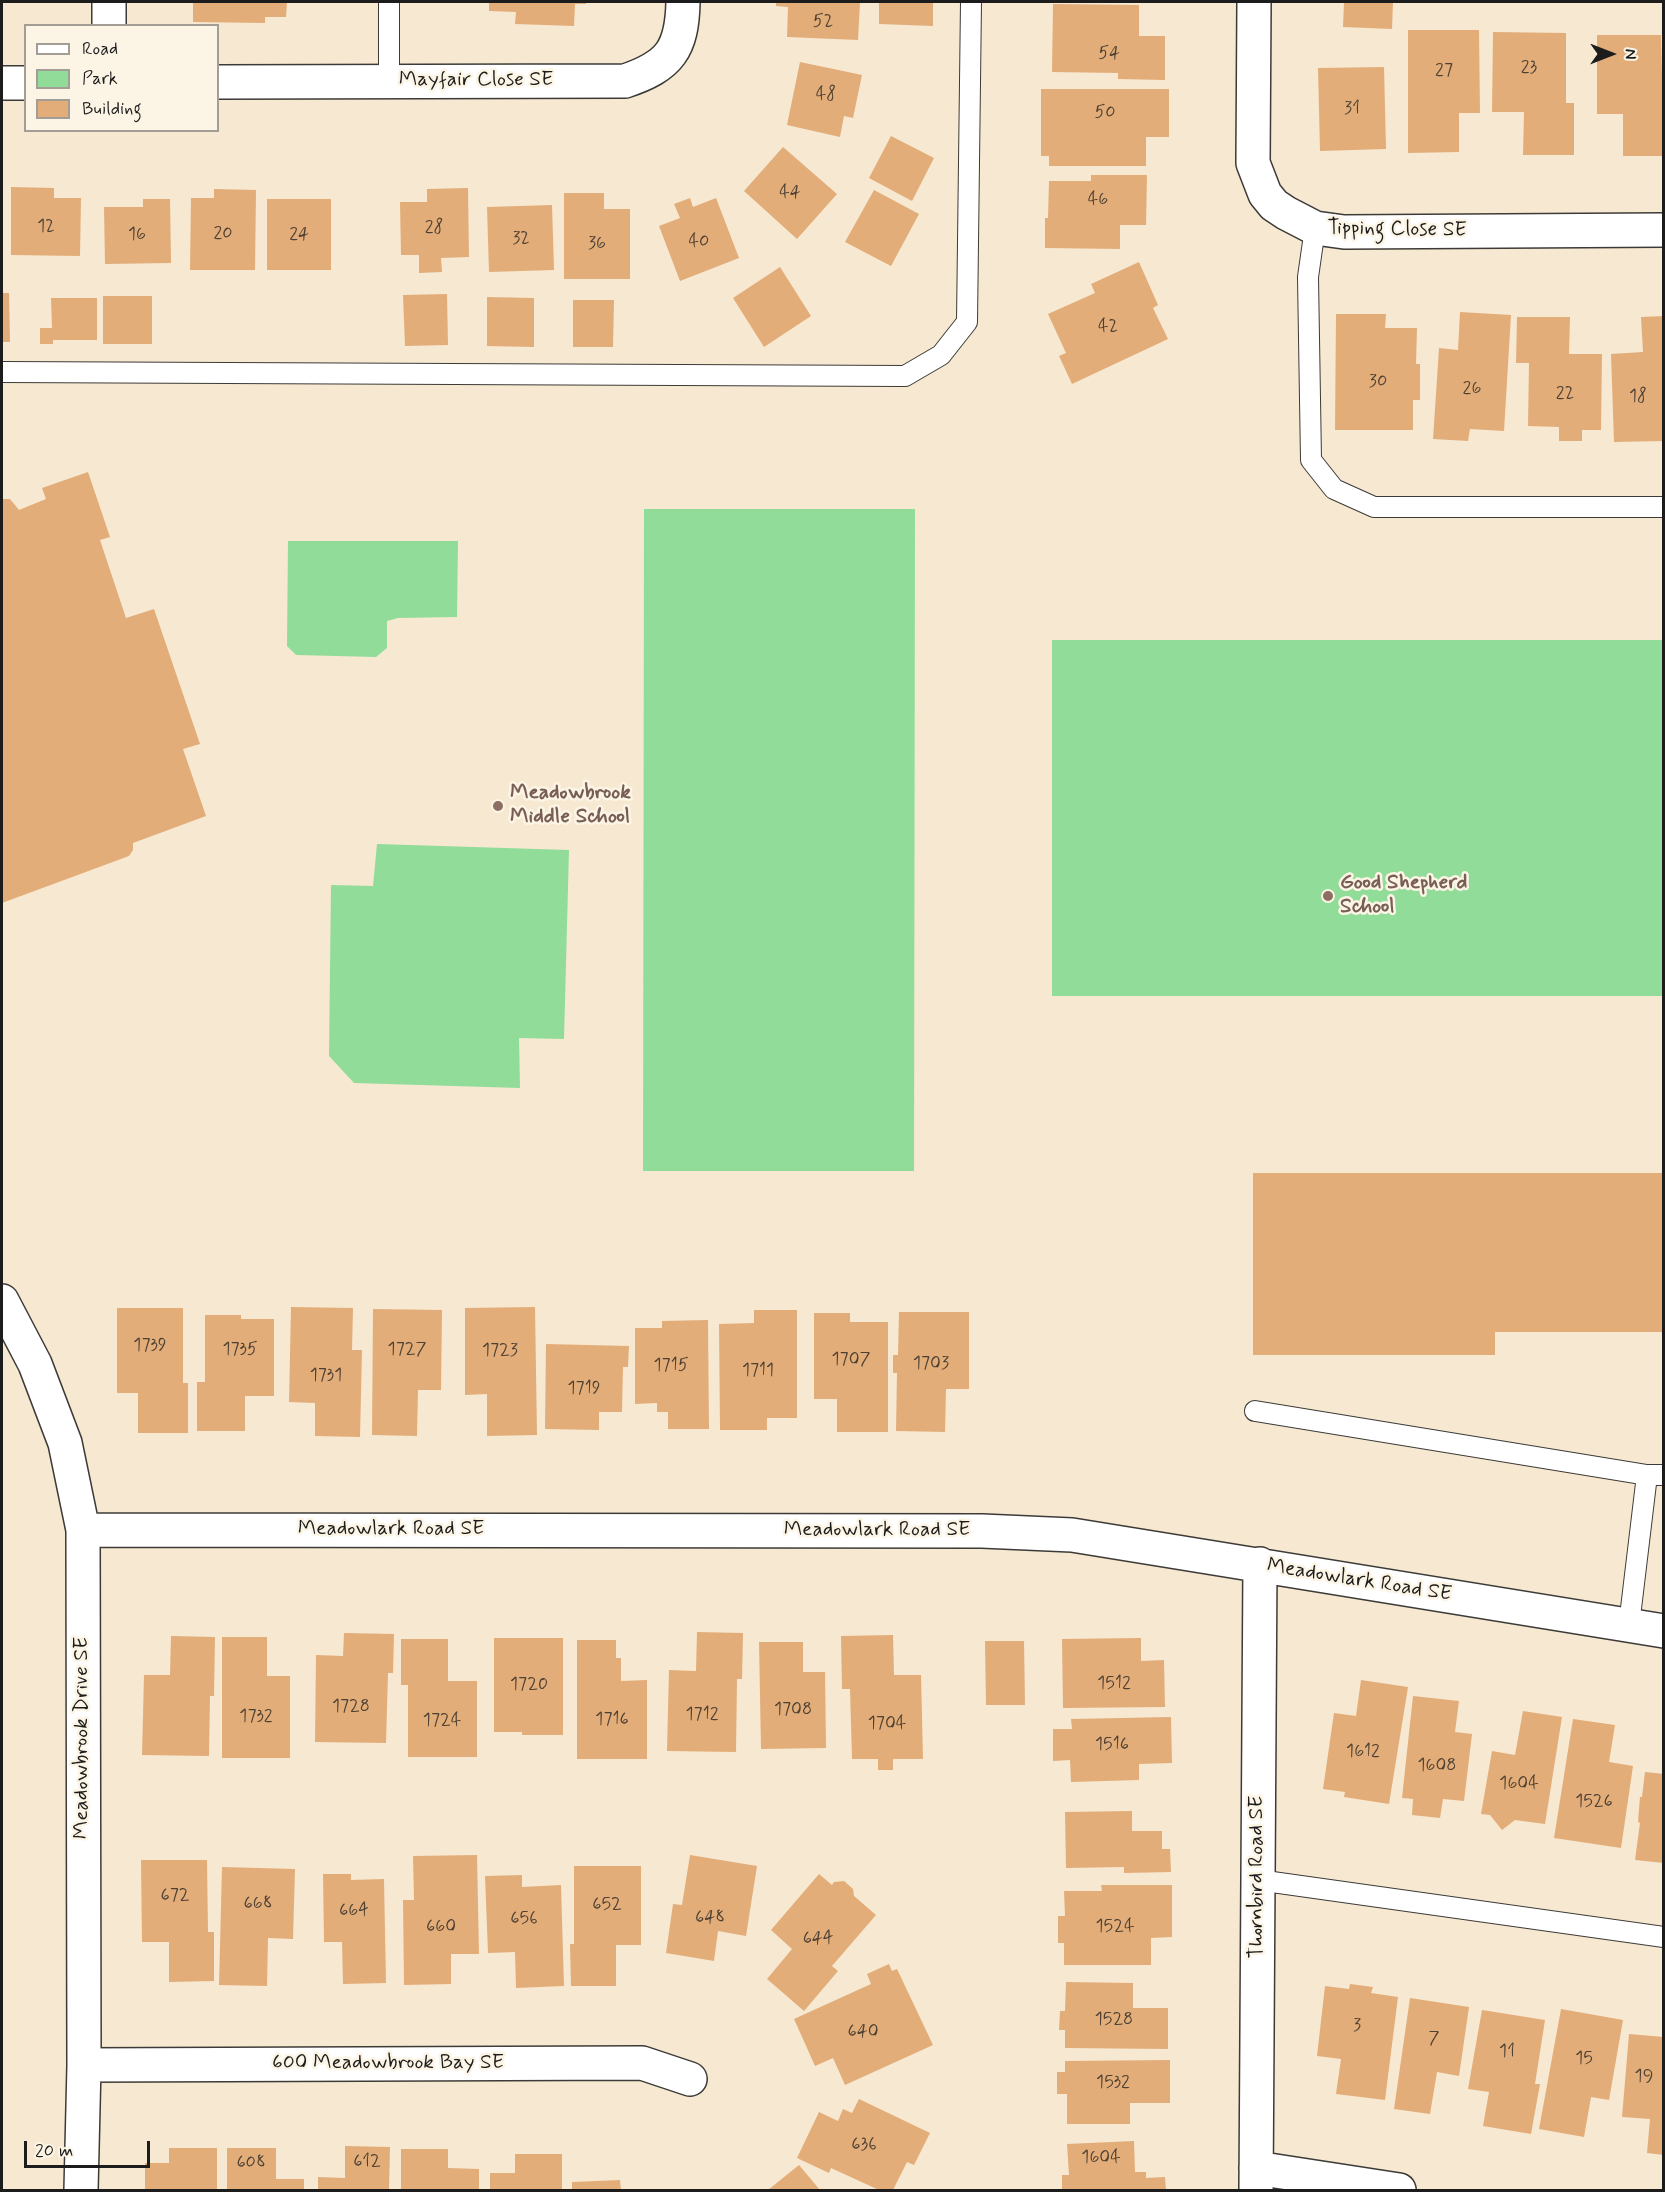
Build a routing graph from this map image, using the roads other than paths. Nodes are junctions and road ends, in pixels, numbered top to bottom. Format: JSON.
{"nodes":[{"id":1,"x":109,"y":2,"type":"edge"},
{"id":2,"x":389,"y":2,"type":"edge"},
{"id":3,"x":682,"y":2,"type":"edge"},
{"id":4,"x":971,"y":2,"type":"edge"},
{"id":5,"x":1254,"y":2,"type":"edge"},
{"id":6,"x":109,"y":24,"type":"edge"},
{"id":7,"x":219,"y":82,"type":"edge"},
{"id":8,"x":389,"y":82,"type":"junction"},
{"id":9,"x":2,"y":83,"type":"edge"},
{"id":10,"x":24,"y":83,"type":"edge"},
{"id":11,"x":1315,"y":228,"type":"junction"},
{"id":12,"x":1664,"y":230,"type":"edge"},
{"id":13,"x":2,"y":372,"type":"edge"},
{"id":14,"x":1664,"y":507,"type":"edge"},
{"id":15,"x":2,"y":1301,"type":"edge"},
{"id":16,"x":1255,"y":1411,"type":"dead end"},
{"id":17,"x":1655,"y":1475,"type":"edge"},
{"id":18,"x":83,"y":1530,"type":"junction"},
{"id":19,"x":1260,"y":1564,"type":"junction"},
{"id":20,"x":1629,"y":1625,"type":"junction"},
{"id":21,"x":1664,"y":1631,"type":"edge"},
{"id":22,"x":1258,"y":1880,"type":"junction"},
{"id":23,"x":1664,"y":1938,"type":"edge"},
{"id":24,"x":84,"y":2065,"type":"junction"},
{"id":25,"x":690,"y":2079,"type":"dead end"},
{"id":26,"x":1256,"y":2179,"type":"edge"},
{"id":27,"x":81,"y":2190,"type":"edge"},
{"id":28,"x":1399,"y":2190,"type":"edge"}],
"edges":[{"from":1,"to":6,"type":"street"},
{"from":2,"to":8,"type":"lane"},
{"from":3,"to":8,"type":"street","name":"Mayfair Close SE"},
{"from":4,"to":13,"type":"lane"},
{"from":5,"to":11,"type":"street","name":"Tipping Close SE"},
{"from":7,"to":8,"type":"street","name":"Mayfair Close SE"},
{"from":9,"to":10,"type":"street"},
{"from":11,"to":12,"type":"street","name":"Tipping Close SE"},
{"from":11,"to":14,"type":"lane"},
{"from":15,"to":18,"type":"street","name":"Meadowbrook Drive SE"},
{"from":16,"to":17,"type":"lane"},
{"from":17,"to":20,"type":"lane"},
{"from":18,"to":19,"type":"street","name":"Meadowlark Road SE"},
{"from":18,"to":24,"type":"street","name":"Meadowbrook Drive SE"},
{"from":19,"to":20,"type":"street","name":"Meadowlark Road SE"},
{"from":19,"to":22,"type":"street","name":"Thornbird Road SE"},
{"from":20,"to":21,"type":"street","name":"Meadowlark Road SE"},
{"from":22,"to":23,"type":"lane"},
{"from":22,"to":26,"type":"street","name":"Thornbird Road SE"},
{"from":24,"to":25,"type":"street","name":"600 Meadowbrook Bay SE"},
{"from":24,"to":27,"type":"street","name":"Meadowbrook Drive SE"},
{"from":26,"to":28,"type":"street"}]}
